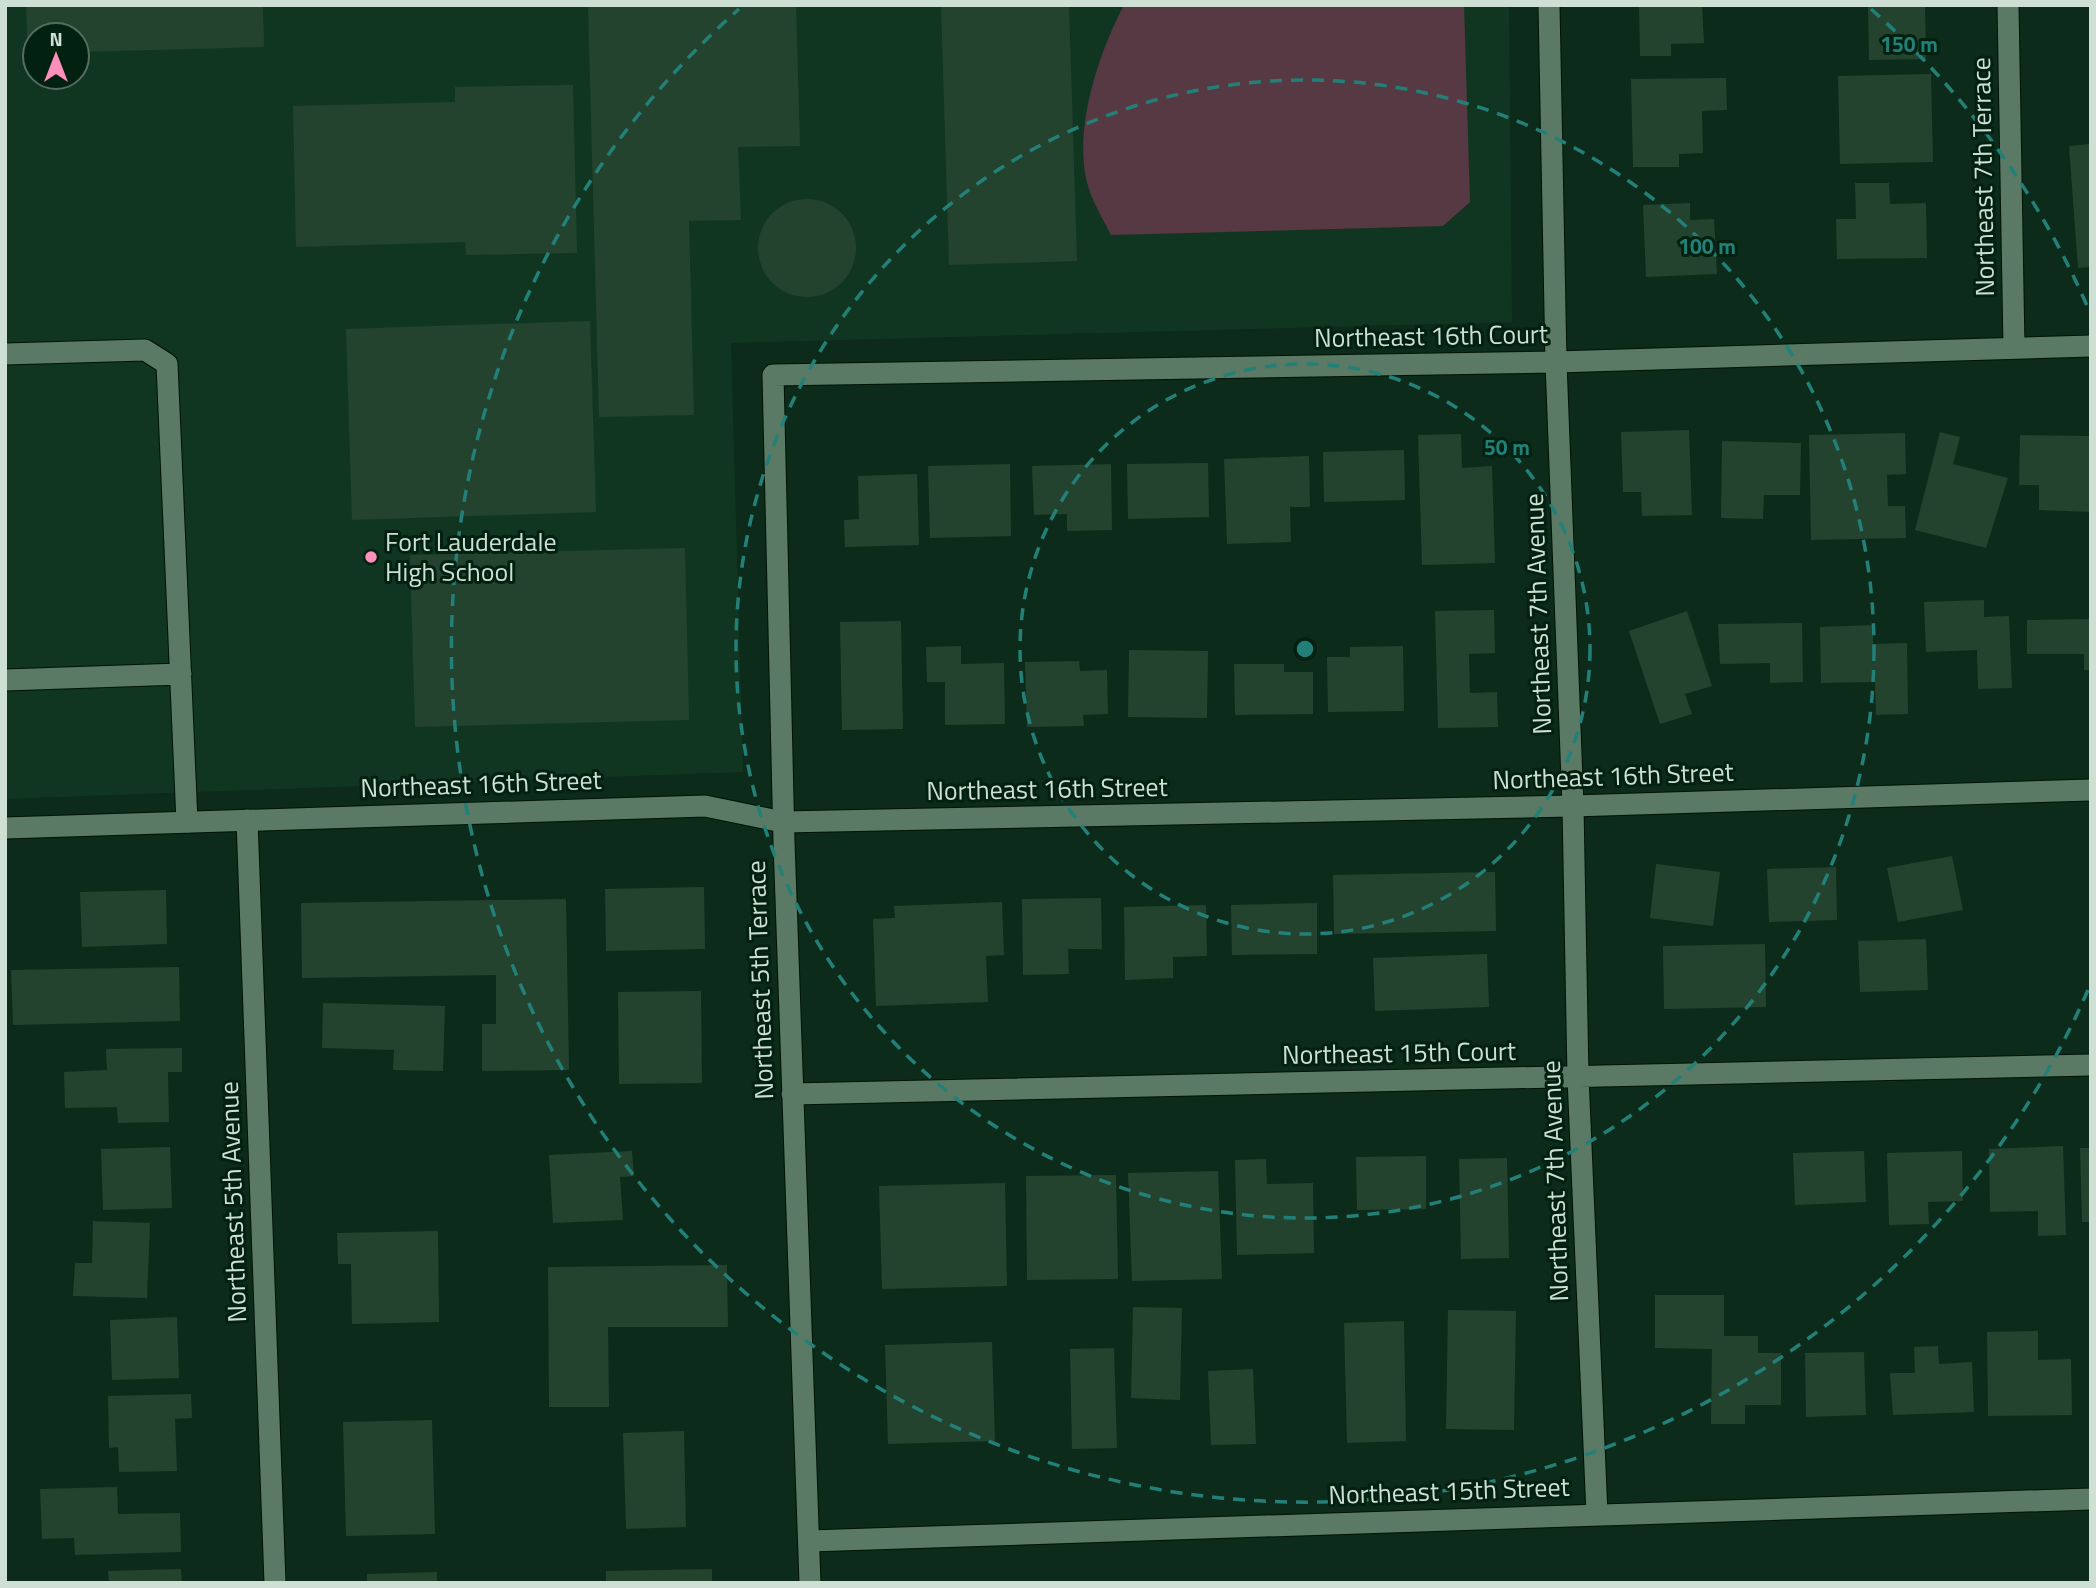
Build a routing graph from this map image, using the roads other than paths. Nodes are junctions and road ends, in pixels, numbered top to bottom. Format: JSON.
{"nodes":[{"id":1,"x":1549,"y":5,"type":"edge"},
{"id":2,"x":2008,"y":5,"type":"edge"},
{"id":3,"x":2091,"y":346,"type":"edge"},
{"id":4,"x":2014,"y":348,"type":"junction"},
{"id":5,"x":5,"y":354,"type":"edge"},
{"id":6,"x":1556,"y":362,"type":"junction"},
{"id":7,"x":773,"y":375,"type":"joint"},
{"id":8,"x":181,"y":674,"type":"junction"},
{"id":9,"x":5,"y":680,"type":"edge"},
{"id":10,"x":2091,"y":790,"type":"edge"},
{"id":11,"x":1573,"y":806,"type":"junction"},
{"id":12,"x":247,"y":820,"type":"junction"},
{"id":13,"x":187,"y":822,"type":"junction"},
{"id":14,"x":783,"y":822,"type":"junction"},
{"id":15,"x":5,"y":828,"type":"edge"},
{"id":16,"x":2091,"y":1065,"type":"edge"},
{"id":17,"x":1578,"y":1077,"type":"junction"},
{"id":18,"x":792,"y":1094,"type":"junction"},
{"id":19,"x":2091,"y":1499,"type":"edge"},
{"id":20,"x":1597,"y":1514,"type":"junction"},
{"id":21,"x":809,"y":1541,"type":"junction"},
{"id":22,"x":275,"y":1583,"type":"edge"},
{"id":23,"x":810,"y":1583,"type":"edge"}],
"edges":[{"from":1,"to":6,"type":"street","name":"Northeast 7th Avenue"},
{"from":2,"to":4,"type":"street","name":"Northeast 7th Terrace"},
{"from":3,"to":4,"type":"street","name":"Northeast 16th Court"},
{"from":4,"to":6,"type":"street","name":"Northeast 16th Court"},
{"from":5,"to":8,"type":"street"},
{"from":6,"to":7,"type":"street","name":"Northeast 16th Court"},
{"from":6,"to":11,"type":"street","name":"Northeast 7th Avenue"},
{"from":7,"to":14,"type":"street","name":"Northeast 5th Terrace"},
{"from":8,"to":9,"type":"street"},
{"from":8,"to":13,"type":"street"},
{"from":10,"to":11,"type":"street","name":"Northeast 16th Street"},
{"from":11,"to":14,"type":"street","name":"Northeast 16th Street"},
{"from":11,"to":17,"type":"street","name":"Northeast 7th Avenue"},
{"from":12,"to":13,"type":"street","name":"Northeast 16th Street"},
{"from":12,"to":14,"type":"street","name":"Northeast 16th Street"},
{"from":12,"to":22,"type":"street","name":"Northeast 5th Avenue"},
{"from":13,"to":15,"type":"street","name":"Northeast 16th Street"},
{"from":14,"to":18,"type":"street","name":"Northeast 5th Terrace"},
{"from":16,"to":17,"type":"street","name":"Northeast 15th Court"},
{"from":17,"to":18,"type":"street","name":"Northeast 15th Court"},
{"from":17,"to":20,"type":"street","name":"Northeast 7th Avenue"},
{"from":18,"to":21,"type":"street","name":"Northeast 5th Terrace"},
{"from":19,"to":20,"type":"street","name":"Northeast 15th Street"},
{"from":20,"to":21,"type":"street","name":"Northeast 15th Street"},
{"from":21,"to":23,"type":"street","name":"Northeast 5th Terrace"}]}
